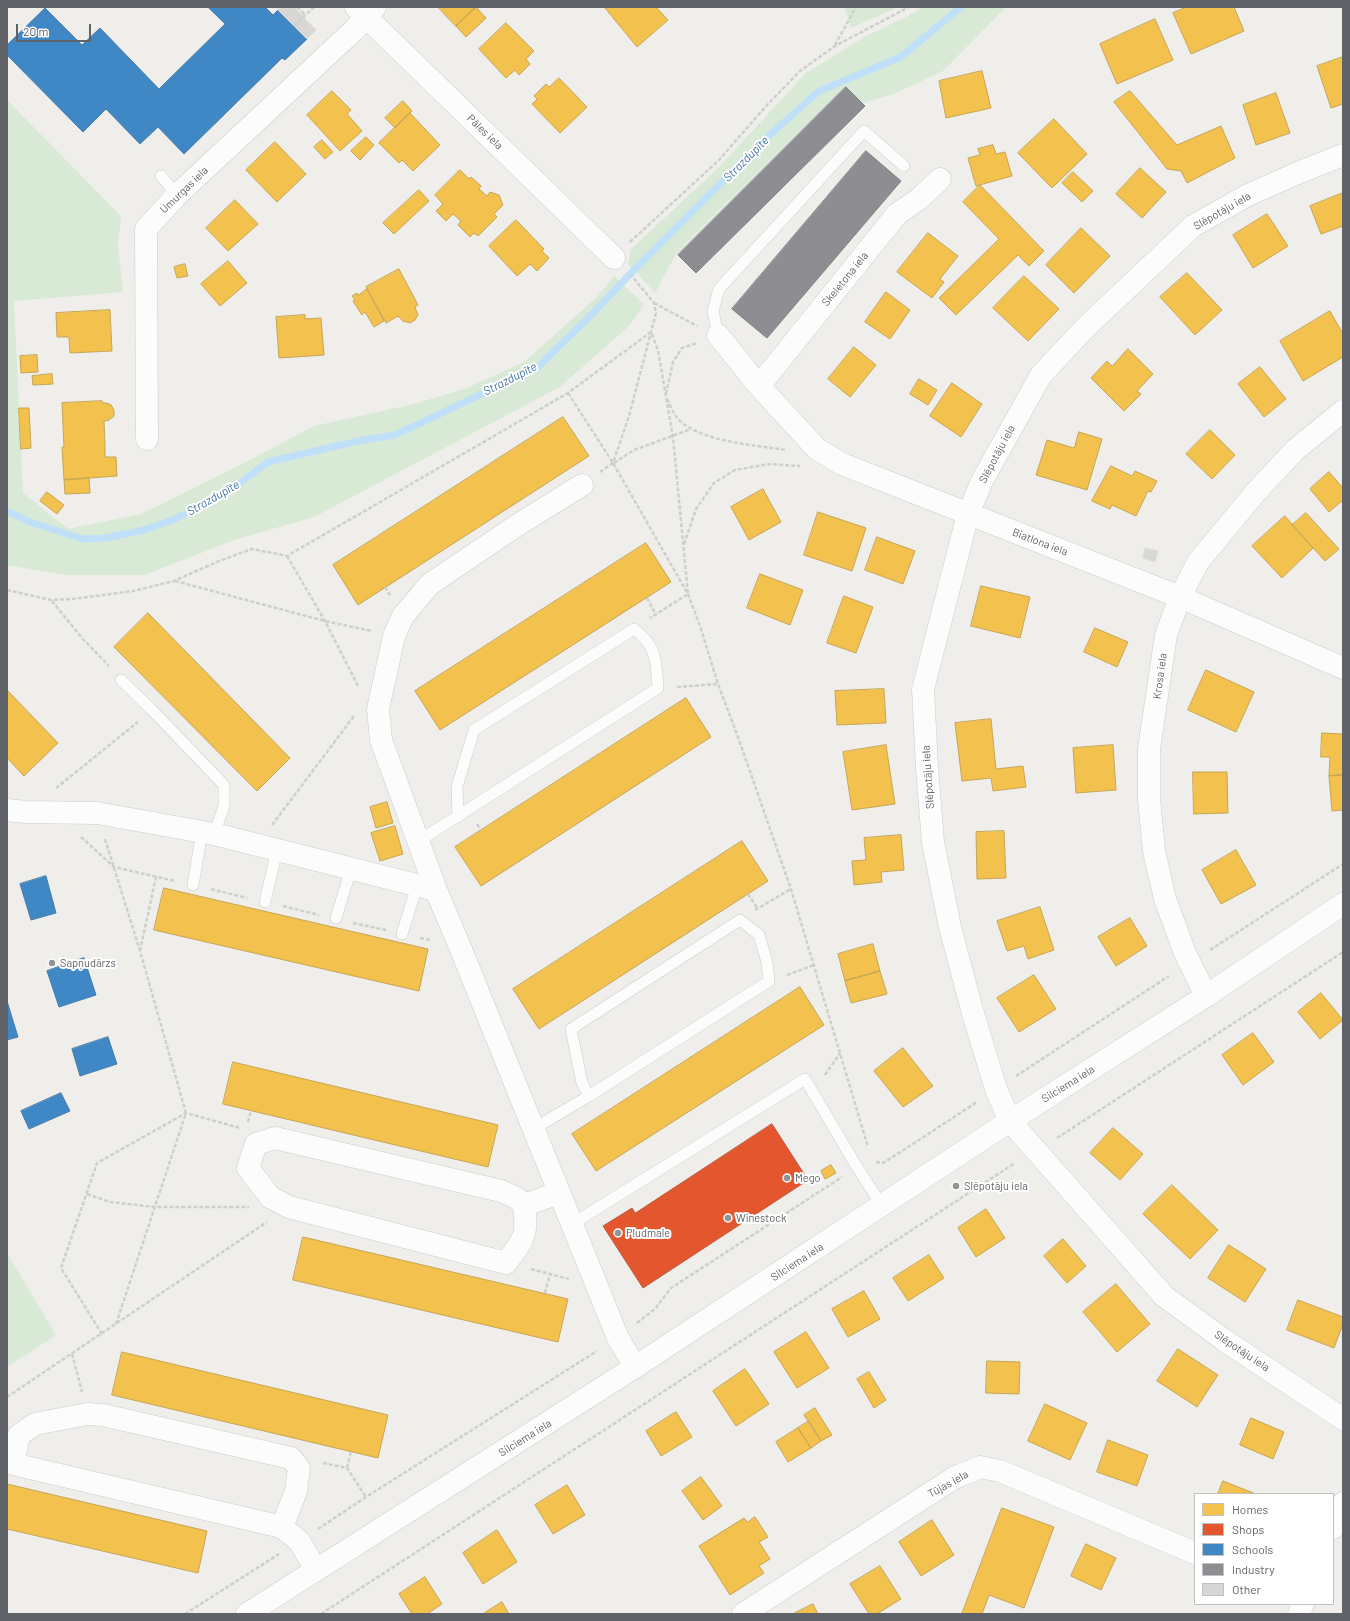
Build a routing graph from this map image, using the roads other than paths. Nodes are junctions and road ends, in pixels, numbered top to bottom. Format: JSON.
{"nodes":[{"id":1,"x":366,"y":10,"type":"edge"},
{"id":2,"x":1343,"y":155,"type":"edge"},
{"id":3,"x":904,"y":166,"type":"dead end"},
{"id":4,"x":161,"y":176,"type":"dead end"},
{"id":5,"x":940,"y":179,"type":"dead end"},
{"id":6,"x":177,"y":195,"type":"junction"},
{"id":7,"x":614,"y":258,"type":"road end"},
{"id":8,"x":718,"y":335,"type":"joint"},
{"id":9,"x":759,"y":386,"type":"junction"},
{"id":10,"x":1343,"y":411,"type":"edge"},
{"id":11,"x":147,"y":439,"type":"dead end"},
{"id":12,"x":582,"y":485,"type":"road end"},
{"id":13,"x":968,"y":514,"type":"junction"},
{"id":14,"x":1180,"y":597,"type":"junction"},
{"id":15,"x":1343,"y":668,"type":"edge"},
{"id":16,"x":121,"y":680,"type":"dead end"},
{"id":17,"x":17,"y":811,"type":"edge"},
{"id":18,"x":458,"y":816,"type":"junction"},
{"id":19,"x":208,"y":833,"type":"junction"},
{"id":20,"x":417,"y":842,"type":"junction"},
{"id":21,"x":267,"y":847,"type":"junction"},
{"id":22,"x":351,"y":869,"type":"junction"},
{"id":23,"x":193,"y":885,"type":"road end"},
{"id":24,"x":426,"y":888,"type":"junction"},
{"id":25,"x":265,"y":902,"type":"road end"},
{"id":26,"x":1343,"y":904,"type":"edge"},
{"id":27,"x":336,"y":918,"type":"road end"},
{"id":28,"x":402,"y":934,"type":"road end"},
{"id":29,"x":1206,"y":996,"type":"junction"},
{"id":30,"x":589,"y":1096,"type":"junction"},
{"id":31,"x":1010,"y":1121,"type":"junction"},
{"id":32,"x":533,"y":1129,"type":"junction"},
{"id":33,"x":560,"y":1193,"type":"junction"},
{"id":34,"x":524,"y":1205,"type":"junction"},
{"id":35,"x":882,"y":1206,"type":"junction"},
{"id":36,"x":572,"y":1224,"type":"junction"},
{"id":37,"x":635,"y":1367,"type":"junction"},
{"id":38,"x":1343,"y":1419,"type":"edge"},
{"id":39,"x":1343,"y":1503,"type":"edge"},
{"id":40,"x":282,"y":1526,"type":"junction"},
{"id":41,"x":1334,"y":1526,"type":"edge"},
{"id":42,"x":1194,"y":1553,"type":"edge"},
{"id":43,"x":316,"y":1570,"type":"junction"},
{"id":44,"x":248,"y":1614,"type":"edge"},
{"id":45,"x":743,"y":1614,"type":"edge"}],
"edges":[{"from":1,"to":6,"type":"street","name":"Umurgas iela"},
{"from":1,"to":7,"type":"street","name":"Pāles iela"},
{"from":2,"to":13,"type":"street","name":"Slēpotāju iela"},
{"from":3,"to":8,"type":"lane"},
{"from":4,"to":6,"type":"lane"},
{"from":5,"to":9,"type":"street","name":"Skeletona iela"},
{"from":6,"to":11,"type":"street","name":"Umurgas iela"},
{"from":8,"to":9,"type":"street","name":"Biatlona iela"},
{"from":9,"to":13,"type":"street","name":"Biatlona iela"},
{"from":10,"to":14,"type":"street","name":"Krosa iela"},
{"from":12,"to":20,"type":"street"},
{"from":13,"to":14,"type":"street","name":"Biatlona iela"},
{"from":13,"to":31,"type":"street","name":"Slēpotāju iela"},
{"from":14,"to":15,"type":"street","name":"Biatlona iela"},
{"from":14,"to":29,"type":"street","name":"Krosa iela"},
{"from":16,"to":19,"type":"lane"},
{"from":17,"to":19,"type":"street"},
{"from":18,"to":18,"type":"lane"},
{"from":18,"to":20,"type":"lane"},
{"from":19,"to":21,"type":"street"},
{"from":19,"to":23,"type":"lane"},
{"from":20,"to":24,"type":"street"},
{"from":21,"to":22,"type":"street"},
{"from":21,"to":25,"type":"lane"},
{"from":22,"to":24,"type":"street"},
{"from":22,"to":27,"type":"lane"},
{"from":24,"to":28,"type":"lane"},
{"from":24,"to":32,"type":"street"},
{"from":26,"to":29,"type":"street","name":"Silciema iela"},
{"from":29,"to":31,"type":"street","name":"Silciema iela"},
{"from":30,"to":30,"type":"lane"},
{"from":30,"to":32,"type":"lane"},
{"from":31,"to":35,"type":"street","name":"Silciema iela"},
{"from":31,"to":38,"type":"street","name":"Slēpotāju iela"},
{"from":32,"to":33,"type":"street"},
{"from":33,"to":34,"type":"street"},
{"from":33,"to":36,"type":"street"},
{"from":34,"to":34,"type":"street"},
{"from":35,"to":36,"type":"lane"},
{"from":35,"to":37,"type":"street","name":"Silciema iela"},
{"from":36,"to":37,"type":"street"},
{"from":37,"to":43,"type":"street","name":"Silciema iela"},
{"from":39,"to":41,"type":"street"},
{"from":40,"to":40,"type":"street"},
{"from":40,"to":43,"type":"street"},
{"from":42,"to":45,"type":"street","name":"Tūjas iela"},
{"from":43,"to":44,"type":"street","name":"Silciema iela"}]}
